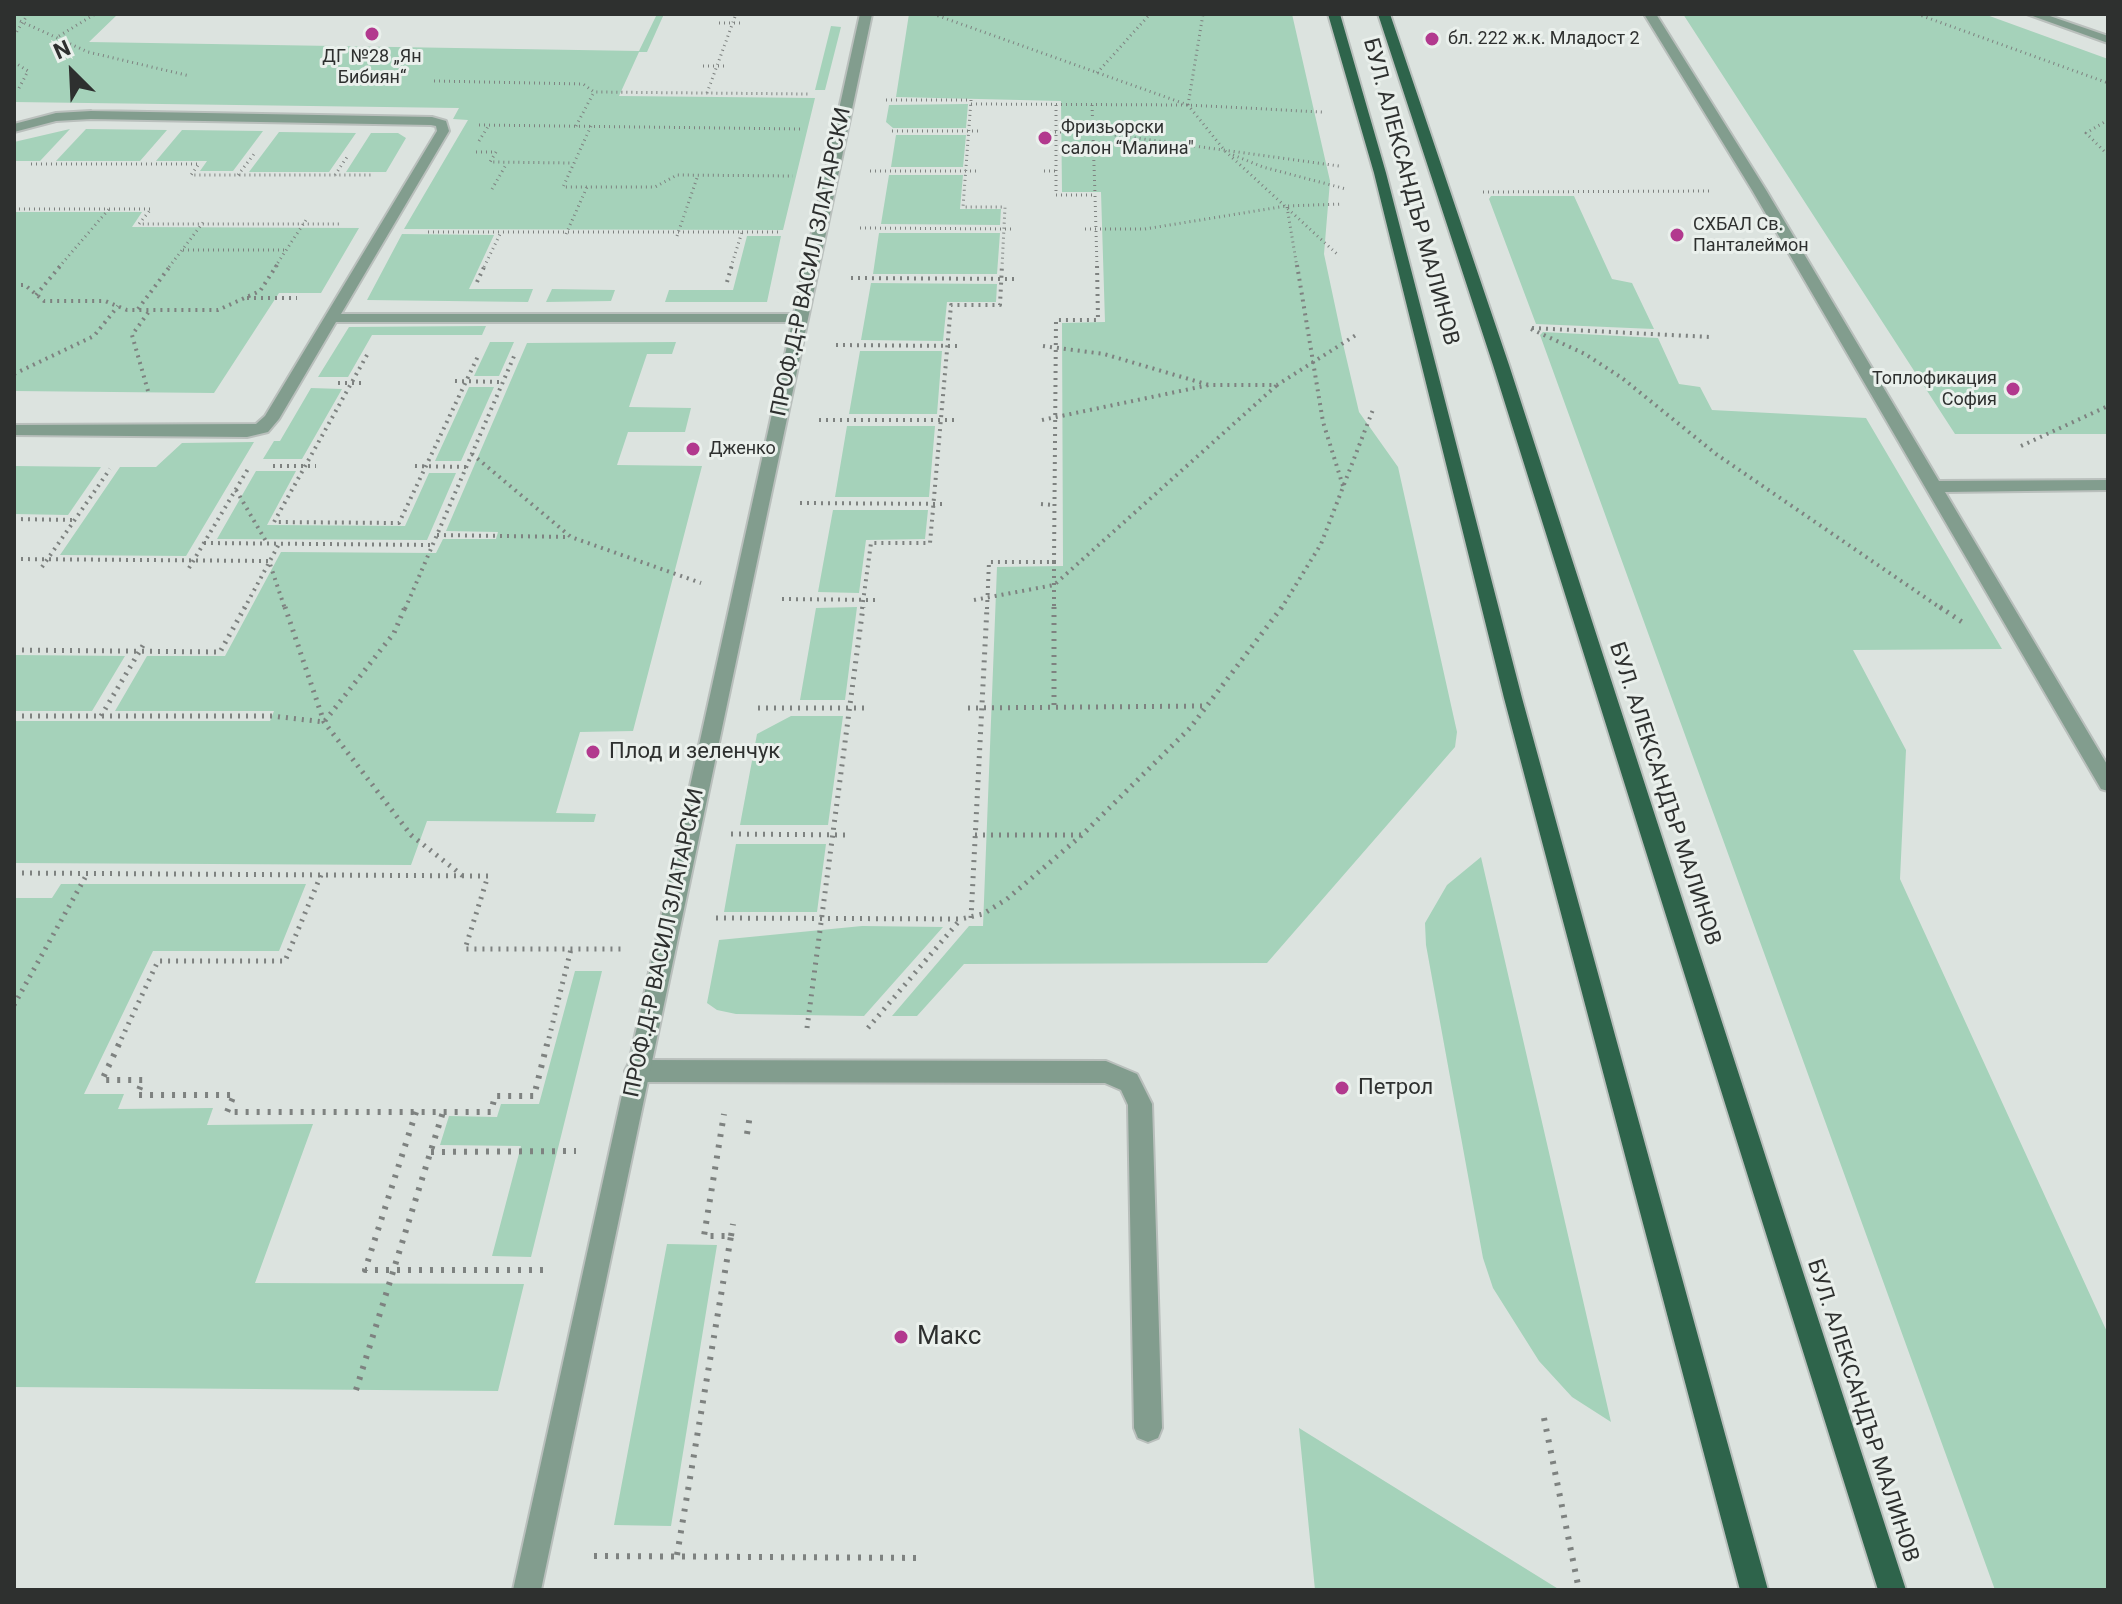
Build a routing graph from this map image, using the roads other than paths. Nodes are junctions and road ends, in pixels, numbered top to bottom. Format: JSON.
{"nodes":[{"id":1,"x":866,"y":14,"type":"edge"},
{"id":2,"x":1334,"y":14,"type":"edge"},
{"id":3,"x":1384,"y":14,"type":"edge"},
{"id":4,"x":1650,"y":14,"type":"edge"},
{"id":5,"x":2033,"y":14,"type":"edge"},
{"id":6,"x":2108,"y":40,"type":"edge"},
{"id":7,"x":14,"y":128,"type":"edge"},
{"id":8,"x":332,"y":318,"type":"junction"},
{"id":9,"x":800,"y":318,"type":"junction"},
{"id":10,"x":14,"y":430,"type":"edge"},
{"id":11,"x":2108,"y":485,"type":"edge"},
{"id":12,"x":1933,"y":487,"type":"junction"},
{"id":13,"x":2108,"y":783,"type":"edge"},
{"id":14,"x":637,"y":1071,"type":"junction"},
{"id":15,"x":1148,"y":1428,"type":"dead end"},
{"id":16,"x":527,"y":1590,"type":"edge"},
{"id":17,"x":1754,"y":1590,"type":"edge"},
{"id":18,"x":1892,"y":1590,"type":"edge"}],
"edges":[{"from":1,"to":9,"type":"street","name":"ПРОФ.Д-Р ВАСИЛ ЗЛАТАРСКИ"},
{"from":2,"to":17,"type":"main road","name":"БУЛ. АЛЕКСАНДЪР МАЛИНОВ"},
{"from":3,"to":18,"type":"main road","name":"БУЛ. АЛЕКСАНДЪР МАЛИНОВ"},
{"from":4,"to":12,"type":"street"},
{"from":5,"to":6,"type":"street"},
{"from":7,"to":8,"type":"street"},
{"from":8,"to":9,"type":"street"},
{"from":8,"to":10,"type":"street"},
{"from":9,"to":14,"type":"street","name":"ПРОФ.Д-Р ВАСИЛ ЗЛАТАРСКИ"},
{"from":11,"to":12,"type":"street"},
{"from":12,"to":13,"type":"street"},
{"from":14,"to":15,"type":"street"},
{"from":14,"to":16,"type":"street","name":"ПРОФ.Д-Р ВАСИЛ ЗЛАТАРСКИ"}]}
